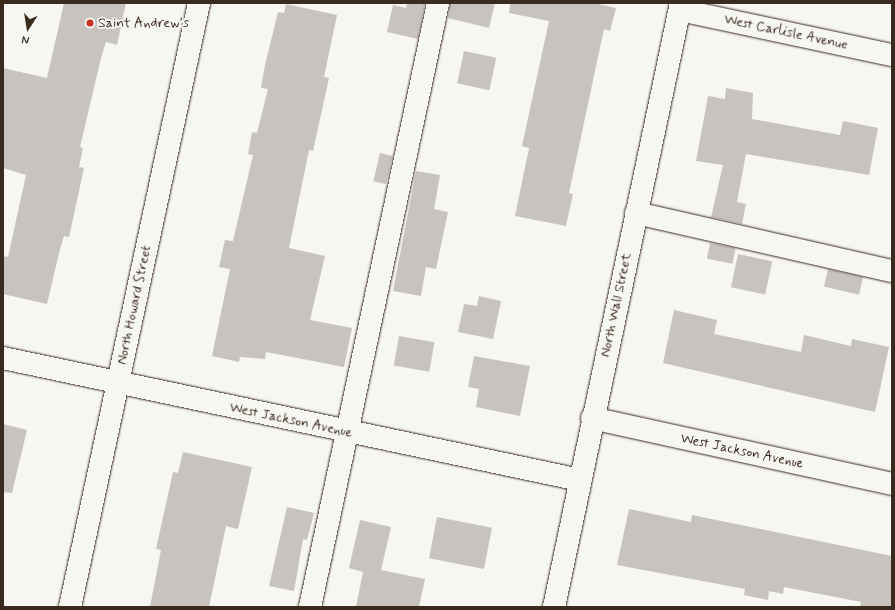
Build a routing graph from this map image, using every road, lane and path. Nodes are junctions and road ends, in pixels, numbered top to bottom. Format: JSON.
{"nodes":[{"id":1,"x":199,"y":3,"type":"edge"},
{"id":2,"x":438,"y":3,"type":"edge"},
{"id":3,"x":680,"y":6,"type":"edge"},
{"id":4,"x":892,"y":55,"type":"edge"},
{"id":5,"x":636,"y":213,"type":"junction"},
{"id":6,"x":892,"y":271,"type":"edge"},
{"id":7,"x":3,"y":358,"type":"edge"},
{"id":8,"x":118,"y":383,"type":"junction"},
{"id":9,"x":592,"y":418,"type":"junction"},
{"id":10,"x":348,"y":432,"type":"junction"},
{"id":11,"x":580,"y":480,"type":"junction"},
{"id":12,"x":892,"y":484,"type":"edge"},
{"id":13,"x":70,"y":607,"type":"edge"},
{"id":14,"x":310,"y":607,"type":"edge"},
{"id":15,"x":554,"y":607,"type":"edge"}],
"edges":[{"from":1,"to":8,"type":"street","name":"North Howard Street"},
{"from":2,"to":10,"type":"street"},
{"from":3,"to":4,"type":"street","name":"West Carlisle Avenue"},
{"from":3,"to":5,"type":"street","name":"North Wall Street"},
{"from":5,"to":6,"type":"street"},
{"from":5,"to":9,"type":"street","name":"North Wall Street"},
{"from":7,"to":8,"type":"street","name":"West Jackson Avenue"},
{"from":8,"to":10,"type":"street","name":"West Jackson Avenue"},
{"from":8,"to":13,"type":"street","name":"North Howard Street"},
{"from":9,"to":11,"type":"street","name":"North Wall Street"},
{"from":9,"to":12,"type":"street","name":"West Jackson Avenue"},
{"from":10,"to":11,"type":"street","name":"West Jackson Avenue"},
{"from":10,"to":14,"type":"street"},
{"from":11,"to":15,"type":"street","name":"North Wall Street"}]}
